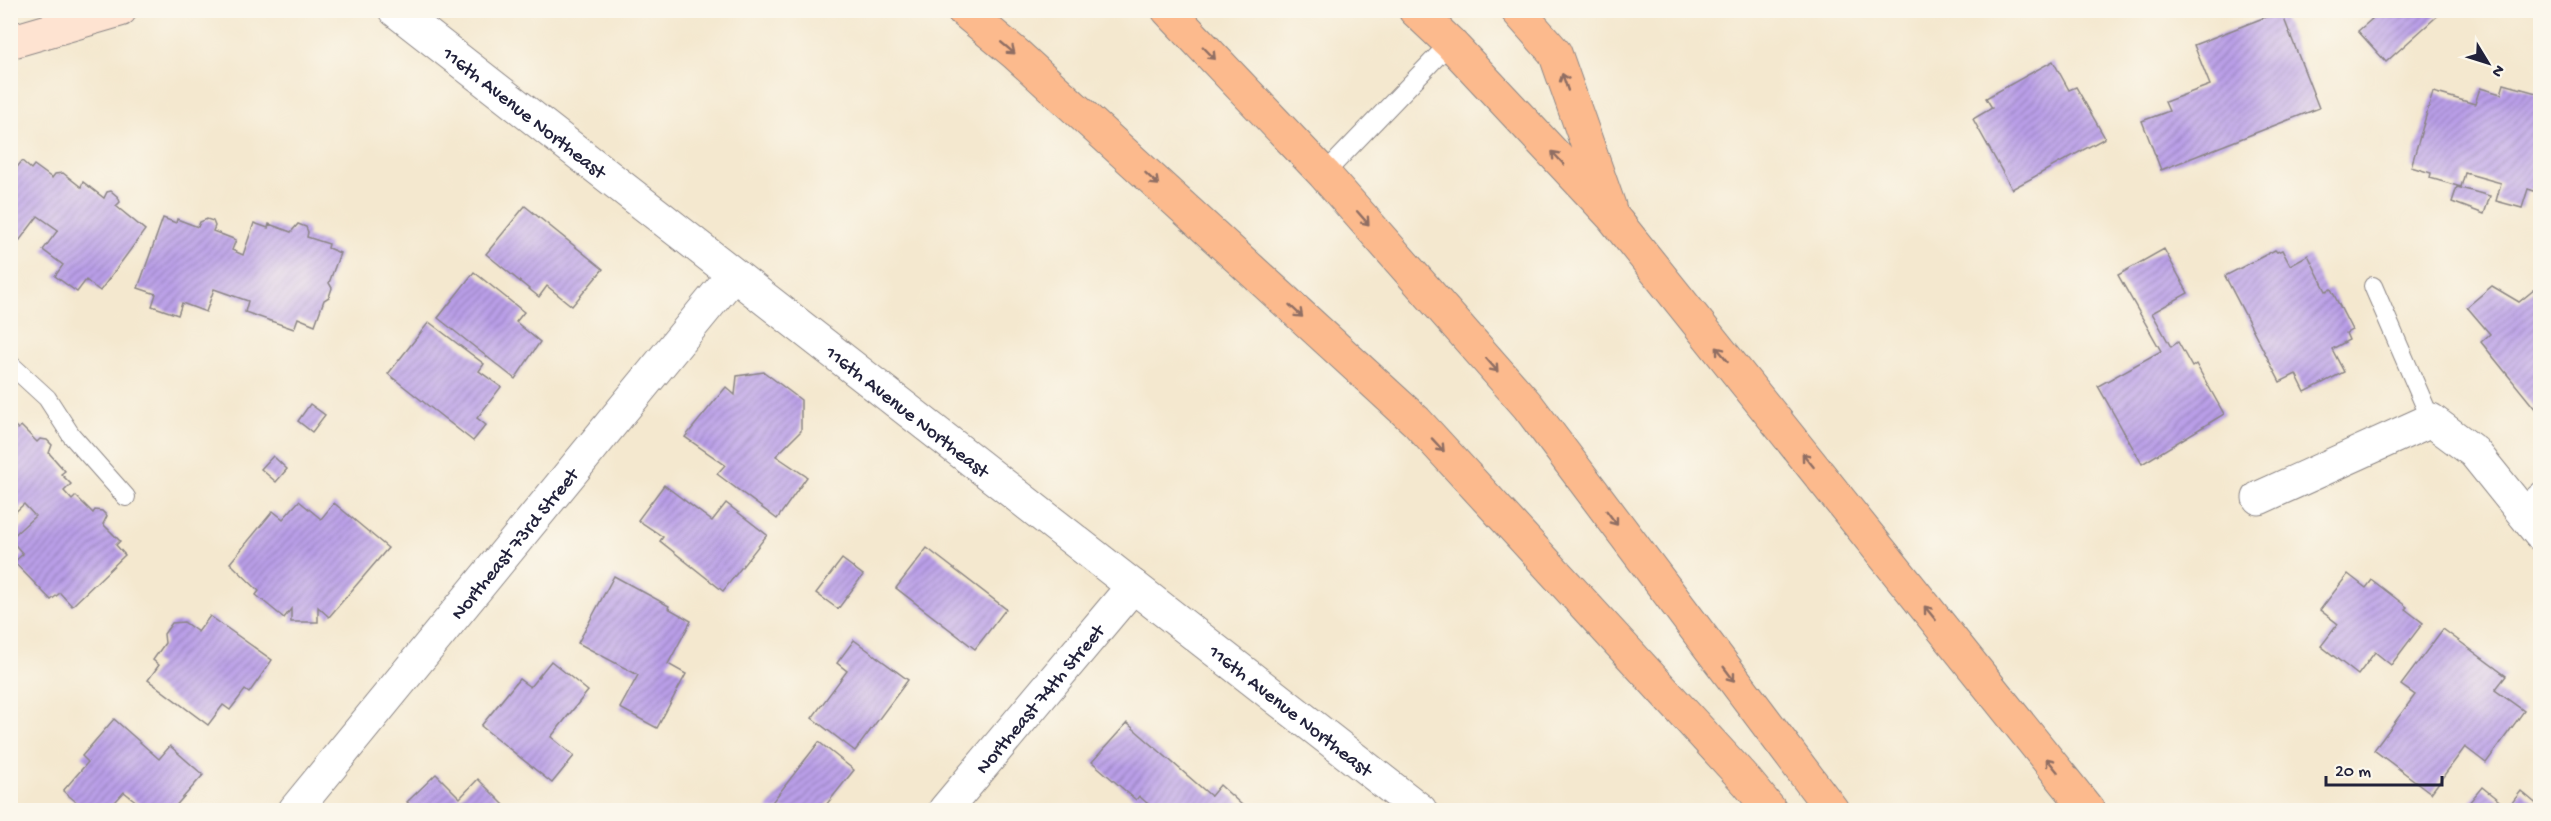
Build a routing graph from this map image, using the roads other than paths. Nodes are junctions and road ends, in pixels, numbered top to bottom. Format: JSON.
{"nodes":[{"id":1,"x":64,"y":10,"type":"edge"},
{"id":2,"x":120,"y":10,"type":"edge"},
{"id":3,"x":395,"y":10,"type":"edge"},
{"id":4,"x":963,"y":10,"type":"edge"},
{"id":5,"x":1168,"y":10,"type":"edge"},
{"id":6,"x":1415,"y":10,"type":"edge"},
{"id":7,"x":1517,"y":10,"type":"edge"},
{"id":8,"x":20,"y":39,"type":"edge"},
{"id":9,"x":1449,"y":44,"type":"junction"},
{"id":10,"x":1324,"y":174,"type":"junction"},
{"id":11,"x":1612,"y":216,"type":"junction"},
{"id":12,"x":733,"y":275,"type":"junction"},
{"id":13,"x":2373,"y":286,"type":"dead end"},
{"id":14,"x":10,"y":364,"type":"edge"},
{"id":15,"x":2431,"y":420,"type":"junction"},
{"id":16,"x":126,"y":496,"type":"dead end"},
{"id":17,"x":2259,"y":498,"type":"dead end"},
{"id":18,"x":2530,"y":500,"type":"edge"},
{"id":19,"x":2541,"y":534,"type":"edge"},
{"id":20,"x":1133,"y":586,"type":"junction"},
{"id":21,"x":295,"y":810,"type":"edge"},
{"id":22,"x":945,"y":810,"type":"edge"},
{"id":23,"x":1420,"y":810,"type":"edge"},
{"id":24,"x":1770,"y":810,"type":"edge"},
{"id":25,"x":1832,"y":810,"type":"edge"},
{"id":26,"x":2088,"y":810,"type":"edge"}],
"edges":[{"from":1,"to":8,"type":"main road"},
{"from":2,"to":8,"type":"main road"},
{"from":3,"to":12,"type":"street","name":"116th Avenue Northeast"},
{"from":4,"to":24,"type":"highway","one_way":true},
{"from":5,"to":10,"type":"highway","one_way":true},
{"from":6,"to":9,"type":"highway"},
{"from":11,"to":7,"type":"highway","one_way":true},
{"from":9,"to":10,"type":"lane"},
{"from":11,"to":9,"type":"highway","one_way":true},
{"from":10,"to":25,"type":"highway","one_way":true},
{"from":26,"to":11,"type":"highway","one_way":true},
{"from":12,"to":20,"type":"street","name":"116th Avenue Northeast"},
{"from":12,"to":21,"type":"street","name":"Northeast 73rd Street"},
{"from":13,"to":15,"type":"lane"},
{"from":14,"to":16,"type":"lane"},
{"from":15,"to":17,"type":"street"},
{"from":15,"to":18,"type":"street"},
{"from":18,"to":19,"type":"street"},
{"from":20,"to":22,"type":"street","name":"Northeast 74th Street"},
{"from":20,"to":23,"type":"street","name":"116th Avenue Northeast"}]}
